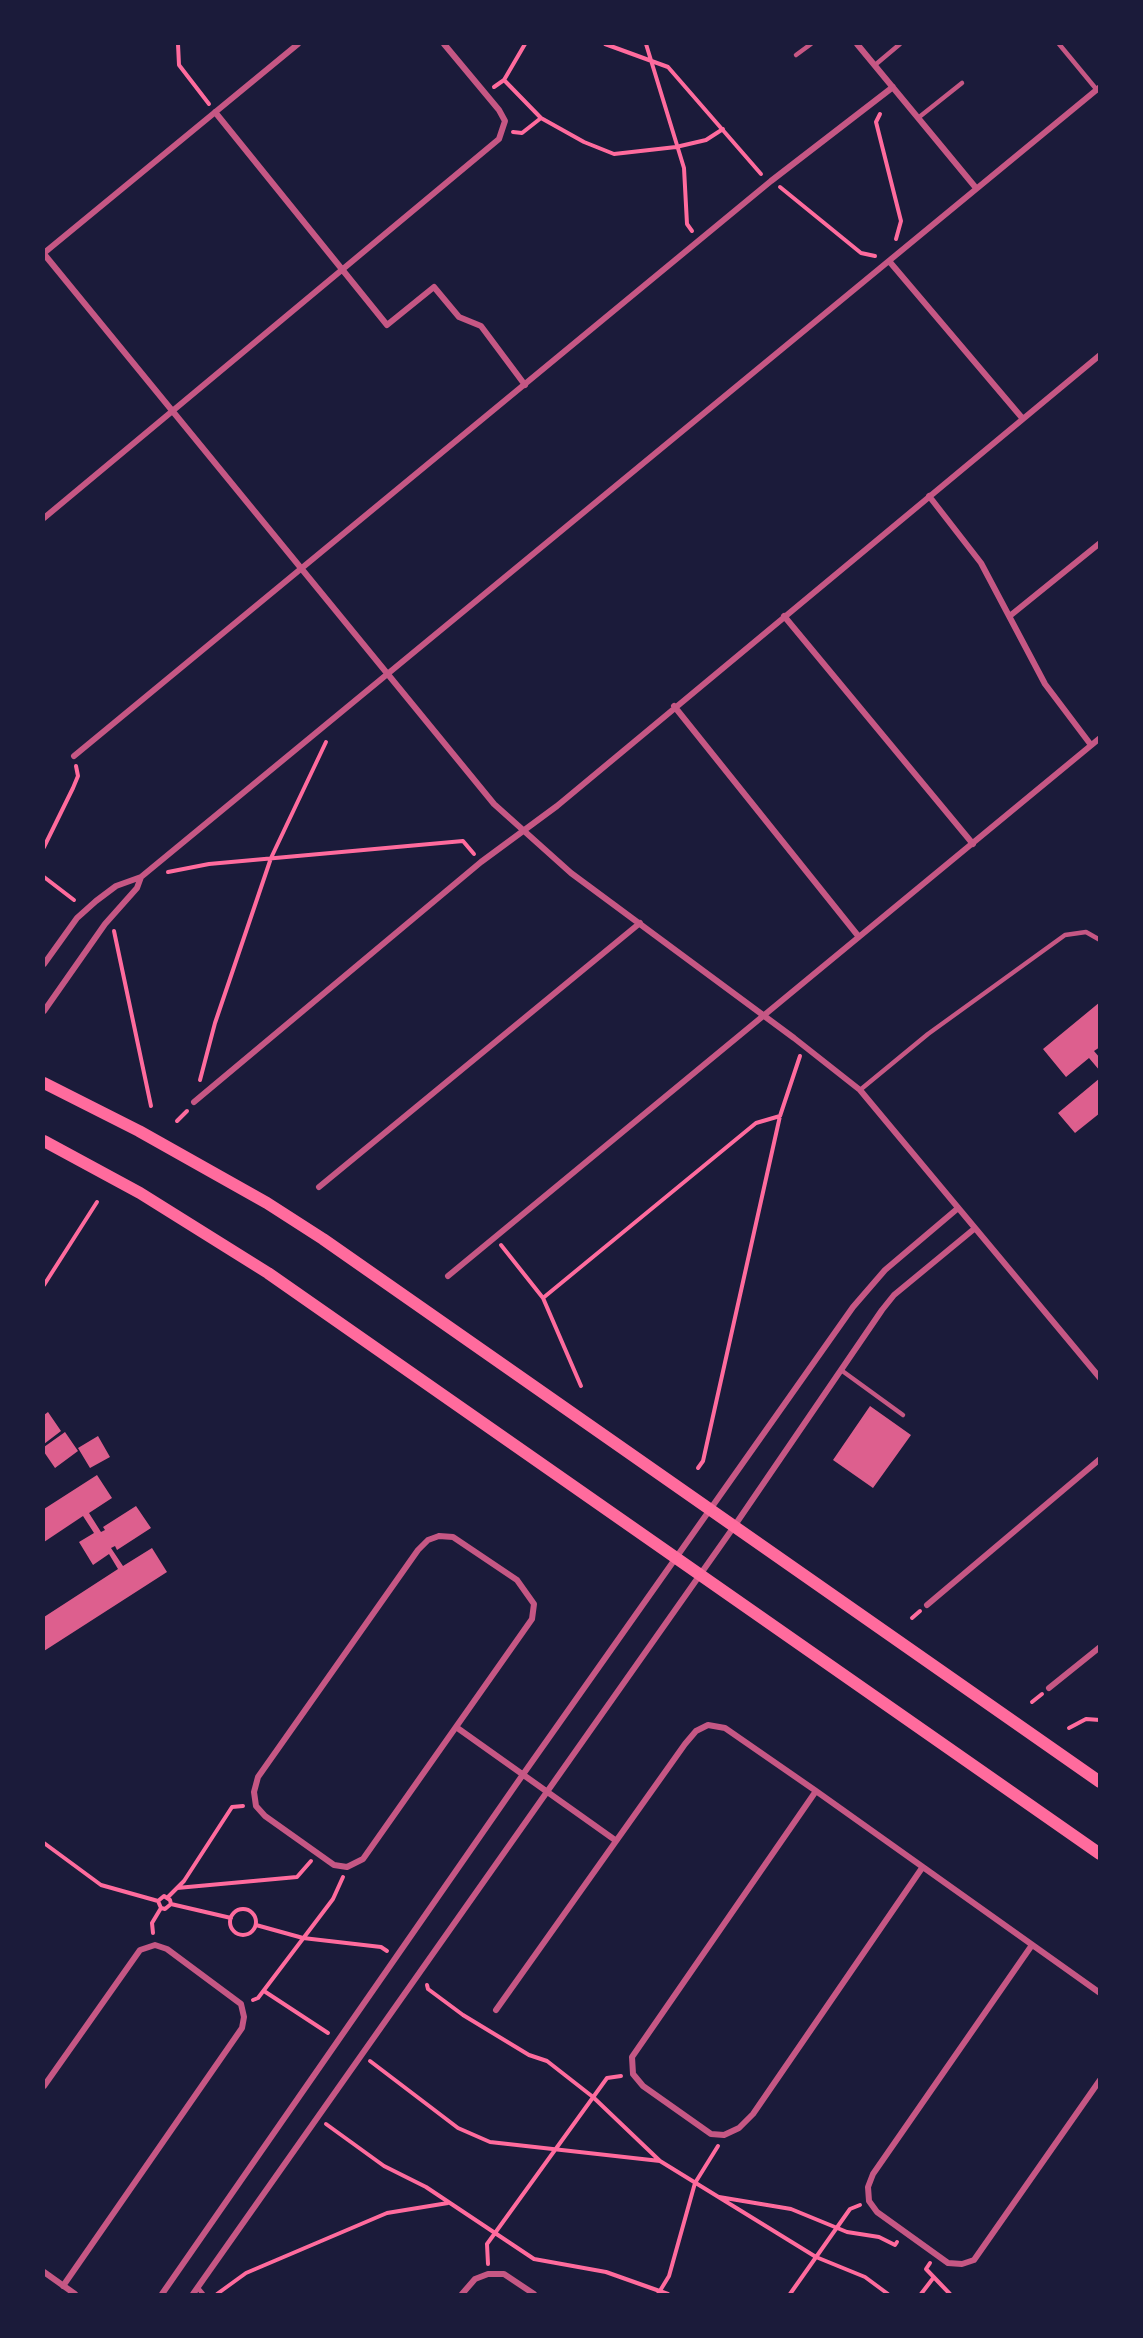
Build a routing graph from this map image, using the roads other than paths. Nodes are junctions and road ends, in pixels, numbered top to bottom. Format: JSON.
{"nodes":[{"id":1,"x":298,"y":44,"type":"edge"},
{"id":2,"x":444,"y":44,"type":"edge"},
{"id":3,"x":811,"y":44,"type":"edge"},
{"id":4,"x":858,"y":44,"type":"edge"},
{"id":5,"x":900,"y":44,"type":"edge"},
{"id":6,"x":1059,"y":44,"type":"edge"},
{"id":7,"x":796,"y":55,"type":"dead end"},
{"id":8,"x":875,"y":65,"type":"junction"},
{"id":9,"x":963,"y":82,"type":"dead end"},
{"id":10,"x":893,"y":87,"type":"junction"},
{"id":11,"x":1098,"y":89,"type":"edge"},
{"id":12,"x":215,"y":112,"type":"junction"},
{"id":13,"x":918,"y":118,"type":"junction"},
{"id":14,"x":976,"y":188,"type":"junction"},
{"id":15,"x":44,"y":253,"type":"edge"},
{"id":16,"x":889,"y":261,"type":"junction"},
{"id":17,"x":344,"y":269,"type":"junction"},
{"id":18,"x":1100,"y":356,"type":"edge"},
{"id":19,"x":525,"y":385,"type":"junction"},
{"id":20,"x":172,"y":411,"type":"junction"},
{"id":21,"x":1023,"y":419,"type":"junction"},
{"id":22,"x":929,"y":496,"type":"junction"},
{"id":23,"x":44,"y":518,"type":"edge"},
{"id":24,"x":1100,"y":543,"type":"edge"},
{"id":25,"x":301,"y":569,"type":"junction"},
{"id":26,"x":1011,"y":615,"type":"junction"},
{"id":27,"x":784,"y":616,"type":"junction"},
{"id":28,"x":388,"y":674,"type":"junction"},
{"id":29,"x":675,"y":706,"type":"junction"},
{"id":30,"x":1100,"y":738,"type":"edge"},
{"id":31,"x":1091,"y":746,"type":"junction"},
{"id":32,"x":74,"y":756,"type":"road end"},
{"id":33,"x":524,"y":831,"type":"junction"},
{"id":34,"x":973,"y":844,"type":"junction"},
{"id":35,"x":141,"y":877,"type":"junction"},
{"id":36,"x":640,"y":923,"type":"junction"},
{"id":37,"x":859,"y":937,"type":"junction"},
{"id":38,"x":1100,"y":940,"type":"edge"},
{"id":39,"x":44,"y":964,"type":"edge"},
{"id":40,"x":44,"y":1011,"type":"edge"},
{"id":41,"x":762,"y":1015,"type":"junction"},
{"id":42,"x":44,"y":1083,"type":"edge"},
{"id":43,"x":860,"y":1090,"type":"junction"},
{"id":44,"x":194,"y":1102,"type":"road end"},
{"id":45,"x":44,"y":1141,"type":"edge"},
{"id":46,"x":319,"y":1187,"type":"dead end"},
{"id":47,"x":957,"y":1209,"type":"junction"},
{"id":48,"x":974,"y":1228,"type":"junction"},
{"id":49,"x":448,"y":1276,"type":"dead end"},
{"id":50,"x":841,"y":1370,"type":"junction"},
{"id":51,"x":1100,"y":1378,"type":"edge"},
{"id":52,"x":903,"y":1415,"type":"dead end"},
{"id":53,"x":1100,"y":1459,"type":"edge"},
{"id":54,"x":709,"y":1510,"type":"junction"},
{"id":55,"x":733,"y":1528,"type":"junction"},
{"id":56,"x":676,"y":1557,"type":"junction"},
{"id":57,"x":701,"y":1574,"type":"junction"},
{"id":58,"x":927,"y":1605,"type":"dead end"},
{"id":59,"x":1100,"y":1647,"type":"edge"},
{"id":60,"x":1049,"y":1688,"type":"dead end"},
{"id":61,"x":456,"y":1727,"type":"junction"},
{"id":62,"x":524,"y":1773,"type":"junction"},
{"id":63,"x":1100,"y":1782,"type":"edge"},
{"id":64,"x":549,"y":1791,"type":"junction"},
{"id":65,"x":816,"y":1791,"type":"junction"},
{"id":66,"x":615,"y":1840,"type":"junction"},
{"id":67,"x":1100,"y":1854,"type":"edge"},
{"id":68,"x":922,"y":1868,"type":"junction"},
{"id":69,"x":1032,"y":1945,"type":"junction"},
{"id":70,"x":1100,"y":1993,"type":"edge"},
{"id":71,"x":496,"y":2010,"type":"dead end"},
{"id":72,"x":1100,"y":2080,"type":"edge"},
{"id":73,"x":44,"y":2086,"type":"edge"},
{"id":74,"x":44,"y":2272,"type":"edge"},
{"id":75,"x":63,"y":2286,"type":"junction"},
{"id":76,"x":195,"y":2292,"type":"edge"},
{"id":77,"x":75,"y":2295,"type":"edge"},
{"id":78,"x":162,"y":2295,"type":"edge"},
{"id":79,"x":203,"y":2295,"type":"edge"},
{"id":80,"x":462,"y":2295,"type":"edge"},
{"id":81,"x":534,"y":2295,"type":"edge"}],
"edges":[{"from":1,"to":12,"type":"street"},
{"from":2,"to":17,"type":"street"},
{"from":3,"to":7,"type":"lane"},
{"from":4,"to":8,"type":"street"},
{"from":5,"to":8,"type":"lane"},
{"from":6,"to":11,"type":"lane"},
{"from":8,"to":10,"type":"street"},
{"from":9,"to":13,"type":"lane"},
{"from":10,"to":13,"type":"street"},
{"from":10,"to":19,"type":"street"},
{"from":11,"to":14,"type":"street"},
{"from":12,"to":15,"type":"street"},
{"from":12,"to":17,"type":"street"},
{"from":13,"to":14,"type":"street"},
{"from":14,"to":16,"type":"street"},
{"from":15,"to":20,"type":"street"},
{"from":16,"to":21,"type":"street"},
{"from":16,"to":28,"type":"street"},
{"from":17,"to":19,"type":"street"},
{"from":17,"to":20,"type":"street"},
{"from":18,"to":21,"type":"street"},
{"from":19,"to":25,"type":"street"},
{"from":20,"to":23,"type":"street"},
{"from":20,"to":25,"type":"street"},
{"from":21,"to":22,"type":"street"},
{"from":22,"to":26,"type":"street"},
{"from":22,"to":27,"type":"street"},
{"from":24,"to":26,"type":"street"},
{"from":25,"to":28,"type":"street"},
{"from":25,"to":32,"type":"street"},
{"from":26,"to":31,"type":"street"},
{"from":27,"to":29,"type":"street"},
{"from":27,"to":34,"type":"street"},
{"from":28,"to":33,"type":"street"},
{"from":28,"to":35,"type":"street"},
{"from":29,"to":33,"type":"street"},
{"from":29,"to":37,"type":"street"},
{"from":30,"to":31,"type":"street"},
{"from":31,"to":34,"type":"street"},
{"from":33,"to":36,"type":"street"},
{"from":33,"to":44,"type":"street"},
{"from":34,"to":37,"type":"street"},
{"from":35,"to":39,"type":"street"},
{"from":35,"to":40,"type":"street"},
{"from":36,"to":41,"type":"street"},
{"from":36,"to":46,"type":"street"},
{"from":37,"to":41,"type":"street"},
{"from":38,"to":43,"type":"lane"},
{"from":41,"to":43,"type":"street"},
{"from":41,"to":49,"type":"street"},
{"from":42,"to":54,"type":"main road"},
{"from":43,"to":47,"type":"street"},
{"from":45,"to":56,"type":"main road"},
{"from":47,"to":48,"type":"street"},
{"from":47,"to":54,"type":"street"},
{"from":48,"to":50,"type":"street"},
{"from":48,"to":51,"type":"street"},
{"from":50,"to":52,"type":"lane"},
{"from":50,"to":55,"type":"street"},
{"from":53,"to":58,"type":"street"},
{"from":54,"to":55,"type":"main road"},
{"from":54,"to":56,"type":"street"},
{"from":55,"to":57,"type":"street"},
{"from":55,"to":63,"type":"main road"},
{"from":56,"to":57,"type":"main road"},
{"from":56,"to":62,"type":"street"},
{"from":57,"to":64,"type":"street"},
{"from":57,"to":67,"type":"main road"},
{"from":59,"to":60,"type":"street"},
{"from":61,"to":61,"type":"street"},
{"from":61,"to":62,"type":"street"},
{"from":62,"to":64,"type":"street"},
{"from":62,"to":78,"type":"street"},
{"from":64,"to":66,"type":"street"},
{"from":64,"to":76,"type":"street"},
{"from":65,"to":66,"type":"street"},
{"from":65,"to":68,"type":"street"},
{"from":65,"to":68,"type":"street"},
{"from":66,"to":71,"type":"street"},
{"from":68,"to":69,"type":"street"},
{"from":69,"to":70,"type":"street"},
{"from":69,"to":72,"type":"street"},
{"from":73,"to":75,"type":"street"},
{"from":74,"to":75,"type":"street"},
{"from":75,"to":77,"type":"street"},
{"from":76,"to":79,"type":"lane"},
{"from":80,"to":81,"type":"street"}]}
